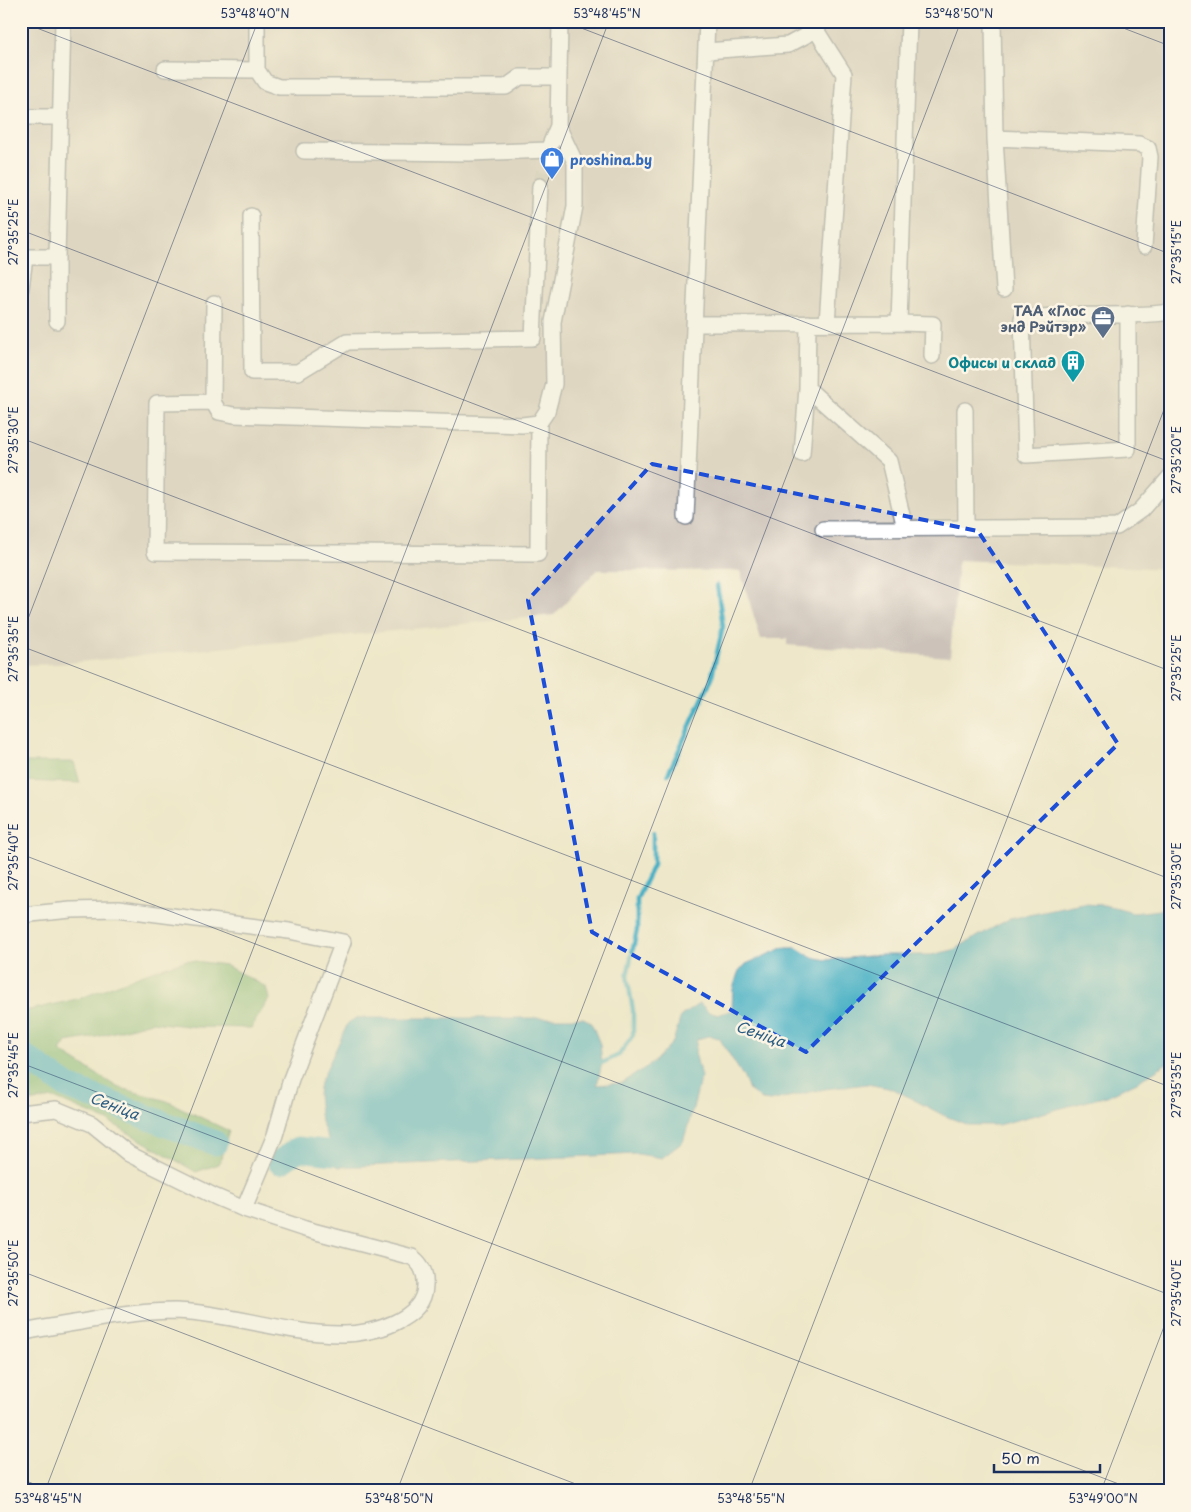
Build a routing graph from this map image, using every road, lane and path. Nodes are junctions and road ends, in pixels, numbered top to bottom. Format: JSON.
{"nodes":[{"id":1,"x":63,"y":21,"type":"edge"},
{"id":2,"x":257,"y":21,"type":"edge"},
{"id":3,"x":560,"y":21,"type":"edge"},
{"id":4,"x":707,"y":21,"type":"edge"},
{"id":5,"x":909,"y":21,"type":"edge"},
{"id":6,"x":993,"y":21,"type":"edge"},
{"id":7,"x":817,"y":25,"type":"edge"},
{"id":8,"x":706,"y":52,"type":"junction"},
{"id":9,"x":165,"y":69,"type":"dead end"},
{"id":10,"x":257,"y":70,"type":"junction"},
{"id":11,"x":559,"y":77,"type":"junction"},
{"id":12,"x":21,"y":117,"type":"edge"},
{"id":13,"x":61,"y":117,"type":"junction"},
{"id":14,"x":558,"y":126,"type":"junction"},
{"id":15,"x":995,"y":138,"type":"junction"},
{"id":16,"x":304,"y":151,"type":"dead end"},
{"id":17,"x":540,"y":186,"type":"tunnel mouth"},
{"id":18,"x":252,"y":216,"type":"dead end"},
{"id":19,"x":1144,"y":246,"type":"dead end"},
{"id":20,"x":23,"y":257,"type":"edge"},
{"id":21,"x":57,"y":257,"type":"junction"},
{"id":22,"x":21,"y":288,"type":"edge"},
{"id":23,"x":1004,"y":289,"type":"dead end"},
{"id":24,"x":214,"y":303,"type":"dead end"},
{"id":25,"x":1170,"y":312,"type":"edge"},
{"id":26,"x":1128,"y":314,"type":"junction"},
{"id":27,"x":57,"y":321,"type":"dead end"},
{"id":28,"x":827,"y":323,"type":"junction"},
{"id":29,"x":899,"y":323,"type":"junction"},
{"id":30,"x":694,"y":324,"type":"junction"},
{"id":31,"x":808,"y":324,"type":"junction"},
{"id":32,"x":932,"y":356,"type":"dead end"},
{"id":33,"x":806,"y":388,"type":"junction"},
{"id":34,"x":213,"y":402,"type":"junction"},
{"id":35,"x":965,"y":410,"type":"dead end"},
{"id":36,"x":539,"y":423,"type":"junction"},
{"id":37,"x":802,"y":454,"type":"dead end"},
{"id":38,"x":1170,"y":476,"type":"edge"},
{"id":39,"x":686,"y":516,"type":"dead end"},
{"id":40,"x":905,"y":528,"type":"junction"},
{"id":41,"x":966,"y":528,"type":"junction"},
{"id":42,"x":823,"y":529,"type":"dead end"},
{"id":43,"x":21,"y":915,"type":"edge"},
{"id":44,"x":21,"y":1113,"type":"edge"},
{"id":45,"x":244,"y":1209,"type":"junction"},
{"id":46,"x":21,"y":1333,"type":"edge"}],
"edges":[{"from":1,"to":13,"type":"street"},
{"from":2,"to":10,"type":"street"},
{"from":3,"to":11,"type":"street"},
{"from":4,"to":8,"type":"street"},
{"from":5,"to":29,"type":"street"},
{"from":6,"to":15,"type":"street"},
{"from":7,"to":8,"type":"street"},
{"from":7,"to":28,"type":"street"},
{"from":8,"to":30,"type":"street"},
{"from":9,"to":10,"type":"street"},
{"from":10,"to":11,"type":"street"},
{"from":11,"to":14,"type":"street"},
{"from":12,"to":13,"type":"street"},
{"from":13,"to":21,"type":"street"},
{"from":14,"to":16,"type":"street"},
{"from":14,"to":36,"type":"street"},
{"from":15,"to":19,"type":"street"},
{"from":15,"to":23,"type":"street"},
{"from":17,"to":18,"type":"street"},
{"from":20,"to":21,"type":"street"},
{"from":20,"to":22,"type":"street"},
{"from":21,"to":27,"type":"street"},
{"from":24,"to":34,"type":"street"},
{"from":25,"to":26,"type":"street"},
{"from":26,"to":26,"type":"street"},
{"from":28,"to":29,"type":"street"},
{"from":28,"to":31,"type":"street"},
{"from":29,"to":32,"type":"street"},
{"from":30,"to":31,"type":"street"},
{"from":30,"to":39,"type":"street"},
{"from":31,"to":33,"type":"street"},
{"from":33,"to":37,"type":"street"},
{"from":33,"to":40,"type":"street"},
{"from":34,"to":36,"type":"street"},
{"from":34,"to":36,"type":"street"},
{"from":35,"to":41,"type":"street"},
{"from":38,"to":41,"type":"street"},
{"from":40,"to":41,"type":"street"},
{"from":40,"to":42,"type":"street"},
{"from":43,"to":45,"type":"street"},
{"from":44,"to":45,"type":"street"},
{"from":45,"to":46,"type":"street"}]}
